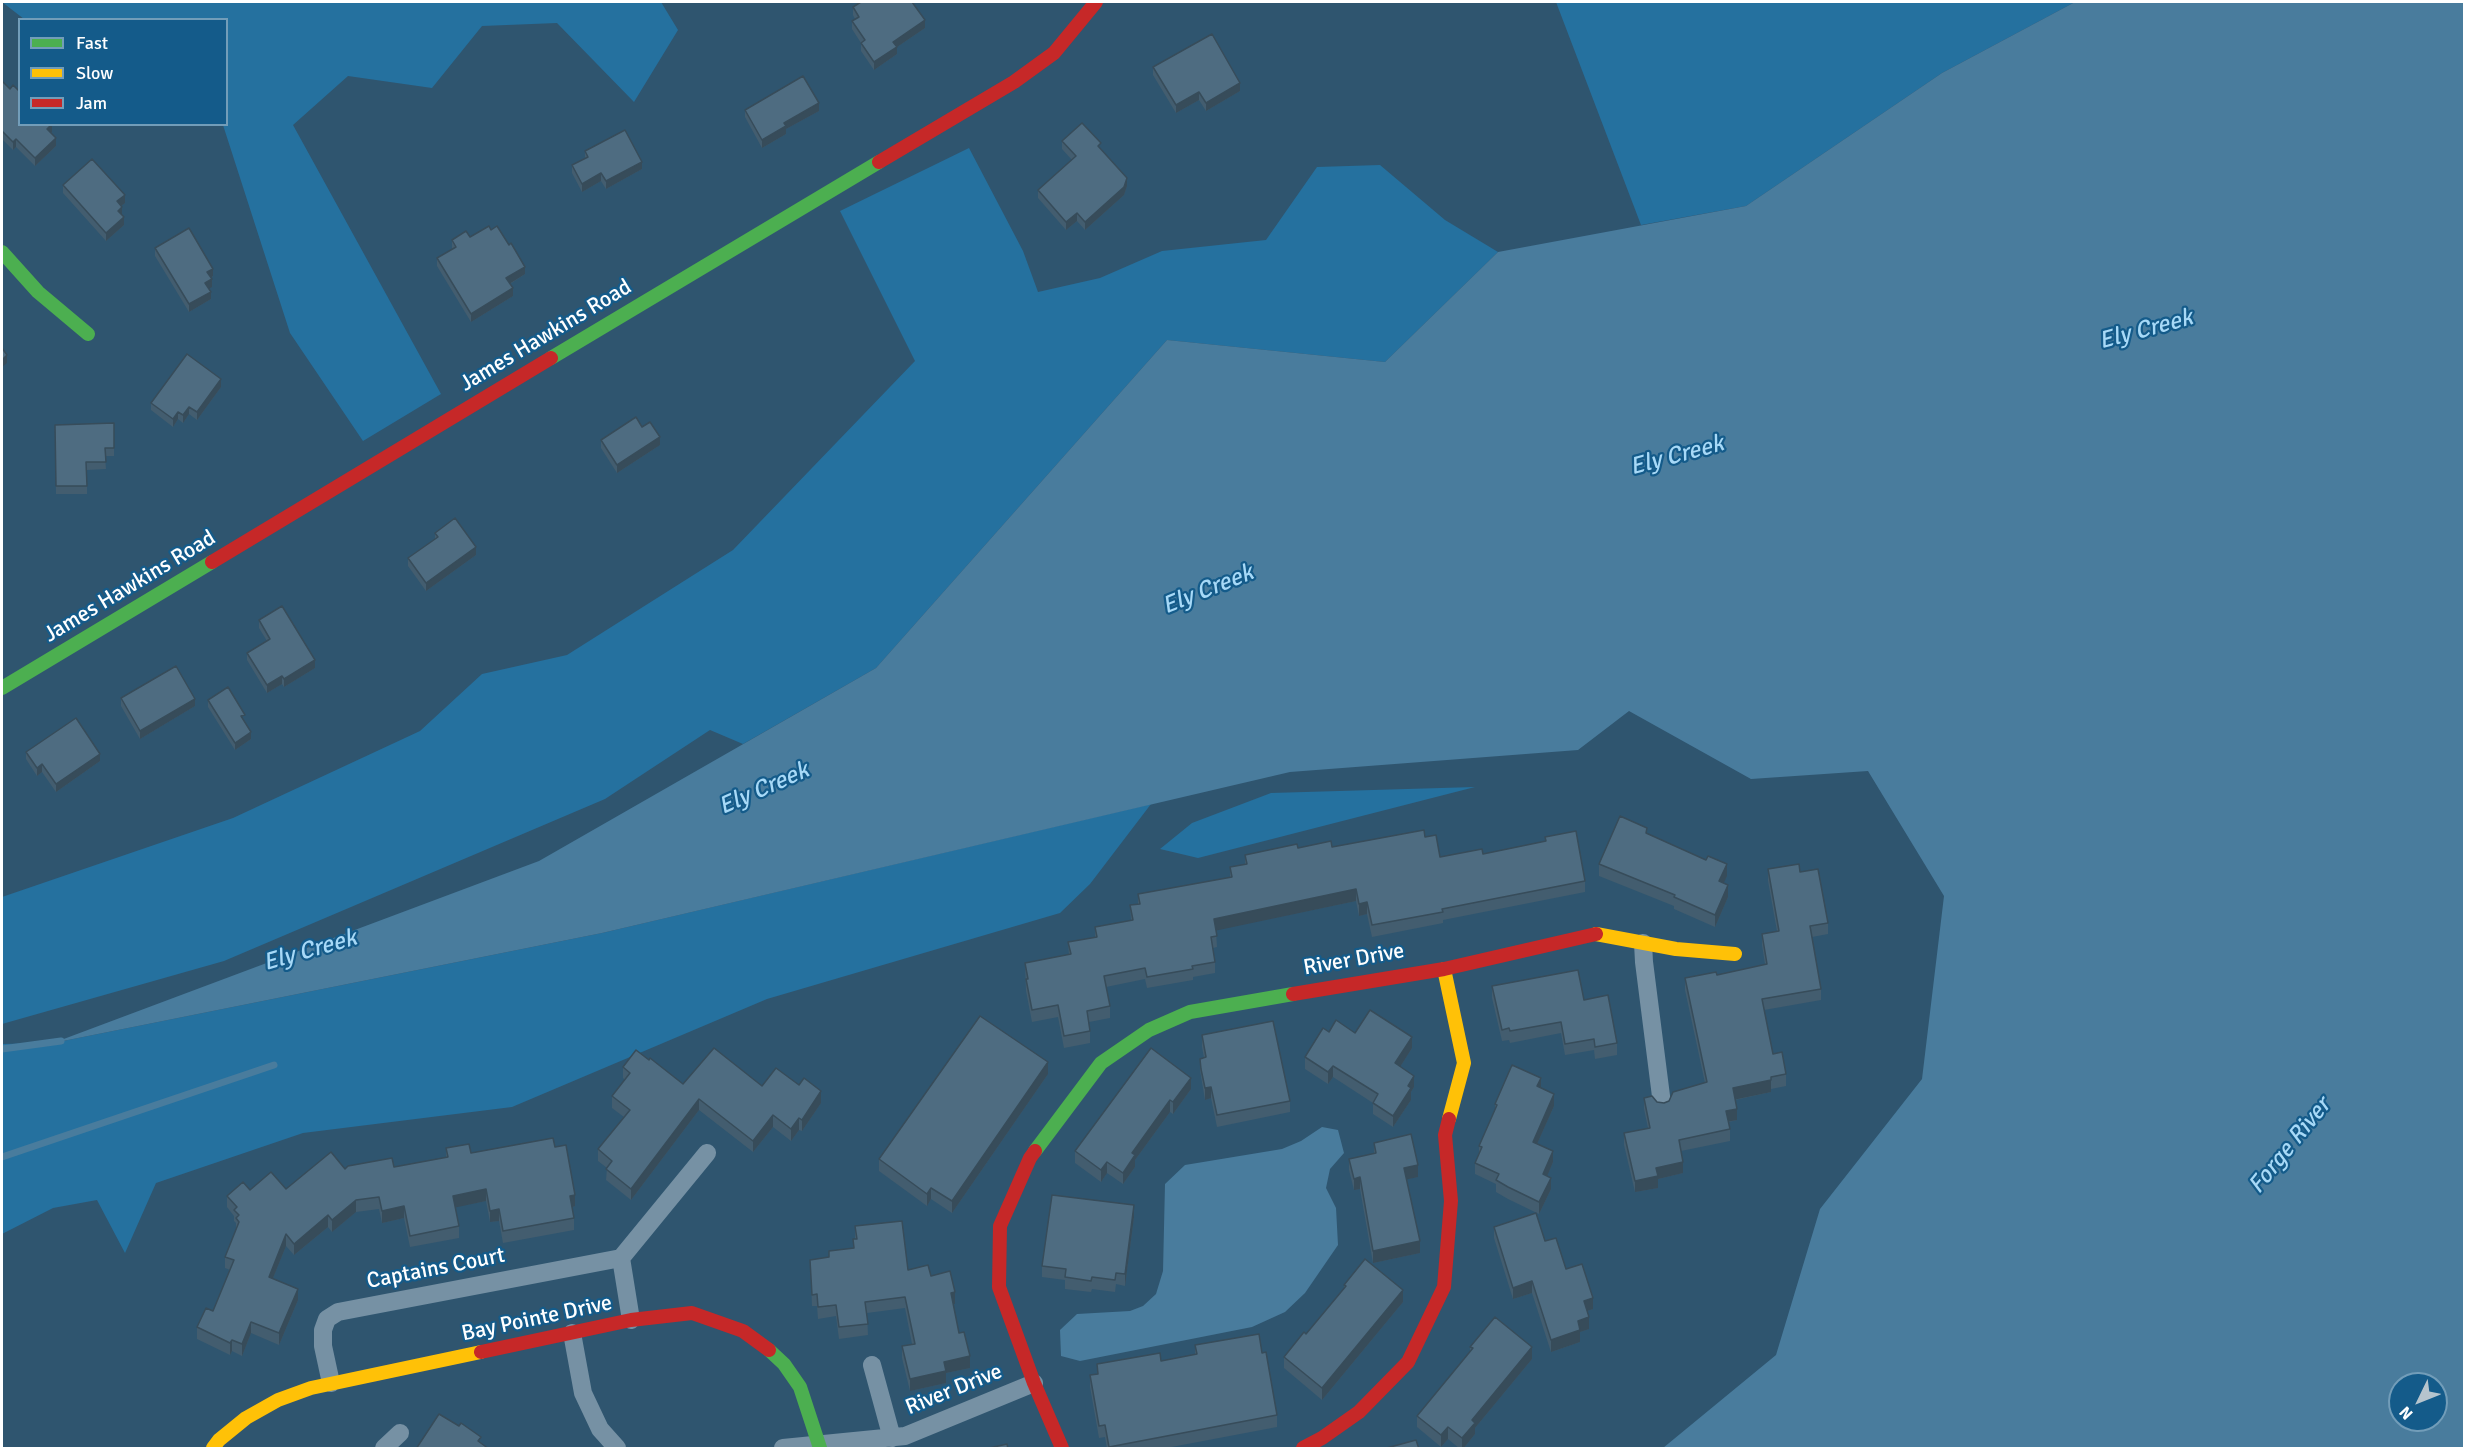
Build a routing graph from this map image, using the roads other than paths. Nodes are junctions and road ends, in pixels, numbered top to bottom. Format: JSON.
{"nodes":[{"id":1,"x":1096,"y":2,"type":"edge"},
{"id":2,"x":2,"y":252,"type":"edge"},
{"id":3,"x":88,"y":334,"type":"dead end"},
{"id":4,"x":2,"y":688,"type":"edge"},
{"id":5,"x":1643,"y":943,"type":"junction"},
{"id":6,"x":1735,"y":954,"type":"dead end"},
{"id":7,"x":1443,"y":969,"type":"junction"},
{"id":8,"x":1662,"y":1104,"type":"edge"},
{"id":9,"x":708,"y":1153,"type":"dead end"},
{"id":10,"x":621,"y":1258,"type":"junction"},
{"id":11,"x":631,"y":1320,"type":"junction"},
{"id":12,"x":572,"y":1333,"type":"junction"},
{"id":13,"x":872,"y":1365,"type":"dead end"},
{"id":14,"x":331,"y":1383,"type":"junction"},
{"id":15,"x":1034,"y":1383,"type":"junction"},
{"id":16,"x":400,"y":1433,"type":"dead end"},
{"id":17,"x":892,"y":1438,"type":"junction"},
{"id":18,"x":820,"y":1447,"type":"edge"},
{"id":19,"x":213,"y":1449,"type":"edge"},
{"id":20,"x":384,"y":1449,"type":"edge"},
{"id":21,"x":617,"y":1449,"type":"edge"},
{"id":22,"x":783,"y":1449,"type":"edge"},
{"id":23,"x":1062,"y":1449,"type":"edge"},
{"id":24,"x":1303,"y":1449,"type":"edge"}],
"edges":[{"from":1,"to":4,"type":"street","name":"James Hawkins Road"},
{"from":2,"to":3,"type":"street"},
{"from":5,"to":6,"type":"street","name":"River Drive"},
{"from":5,"to":7,"type":"street","name":"River Drive"},
{"from":5,"to":8,"type":"street"},
{"from":7,"to":15,"type":"street","name":"River Drive"},
{"from":7,"to":24,"type":"street"},
{"from":9,"to":10,"type":"street"},
{"from":10,"to":11,"type":"street"},
{"from":10,"to":14,"type":"street","name":"Captains Court"},
{"from":11,"to":12,"type":"street","name":"Bay Pointe Drive"},
{"from":11,"to":18,"type":"street","name":"Bay Pointe Drive"},
{"from":12,"to":14,"type":"street","name":"Bay Pointe Drive"},
{"from":12,"to":21,"type":"street"},
{"from":13,"to":17,"type":"street","name":"River Drive"},
{"from":14,"to":19,"type":"street","name":"Bay Pointe Drive"},
{"from":15,"to":17,"type":"street","name":"River Drive"},
{"from":15,"to":23,"type":"street","name":"River Drive"},
{"from":16,"to":20,"type":"street"},
{"from":17,"to":18,"type":"street","name":"River Drive"},
{"from":18,"to":22,"type":"street","name":"River Drive"}]}
